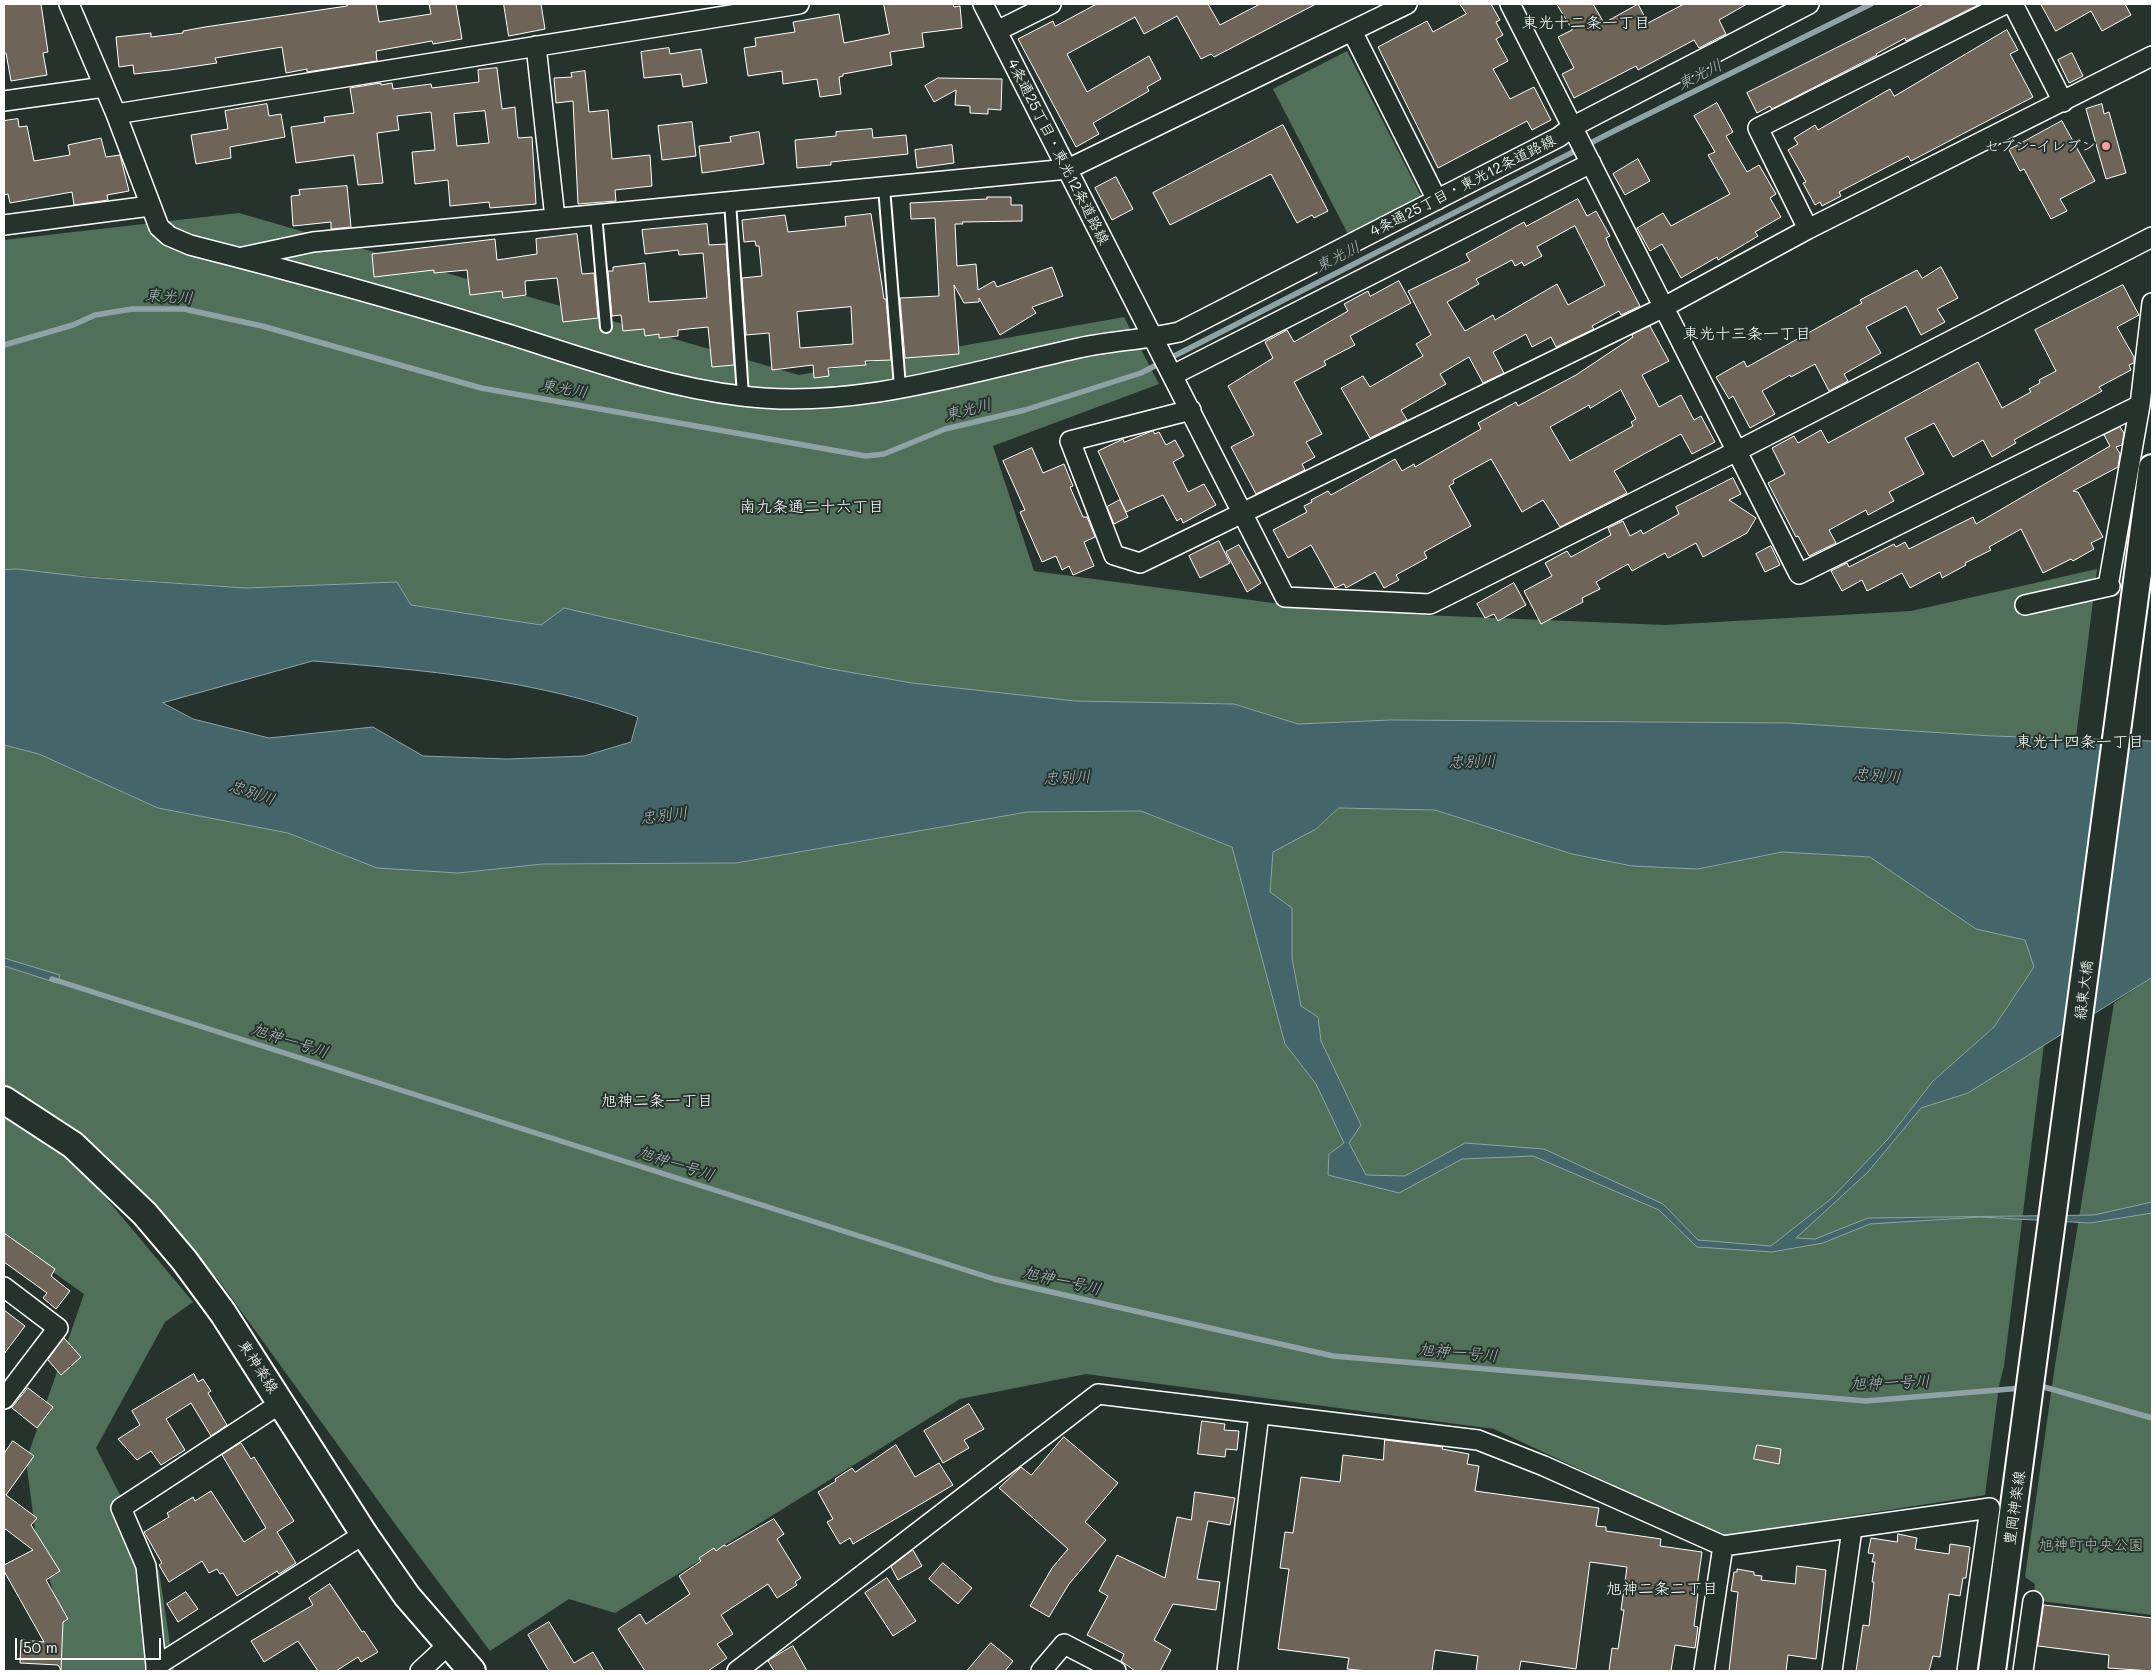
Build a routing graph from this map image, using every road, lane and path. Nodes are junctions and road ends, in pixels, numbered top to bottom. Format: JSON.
{"nodes":[{"id":1,"x":69,"y":4,"type":"edge"},
{"id":2,"x":799,"y":4,"type":"edge"},
{"id":3,"x":983,"y":4,"type":"edge"},
{"id":4,"x":1051,"y":4,"type":"edge"},
{"id":5,"x":1407,"y":4,"type":"edge"},
{"id":6,"x":1510,"y":4,"type":"edge"},
{"id":7,"x":1809,"y":4,"type":"edge"},
{"id":8,"x":2005,"y":4,"type":"edge"},
{"id":9,"x":2013,"y":4,"type":"edge"},
{"id":10,"x":997,"y":31,"type":"junction"},
{"id":11,"x":1352,"y":31,"type":"junction"},
{"id":12,"x":536,"y":46,"type":"junction"},
{"id":13,"x":2152,"y":56,"type":"edge"},
{"id":14,"x":104,"y":87,"type":"junction"},
{"id":15,"x":4,"y":101,"type":"edge"},
{"id":16,"x":2064,"y":102,"type":"junction"},
{"id":17,"x":116,"y":114,"type":"junction"},
{"id":18,"x":1582,"y":146,"type":"junction"},
{"id":19,"x":1068,"y":169,"type":"junction"},
{"id":20,"x":884,"y":187,"type":"junction"},
{"id":21,"x":1437,"y":200,"type":"junction"},
{"id":22,"x":730,"y":201,"type":"junction"},
{"id":23,"x":150,"y":206,"type":"junction"},
{"id":24,"x":596,"y":214,"type":"junction"},
{"id":25,"x":556,"y":218,"type":"junction"},
{"id":26,"x":4,"y":225,"type":"edge"},
{"id":27,"x":1808,"y":229,"type":"junction"},
{"id":28,"x":2152,"y":238,"type":"edge"},
{"id":29,"x":239,"y":258,"type":"junction"},
{"id":30,"x":2152,"y":303,"type":"edge"},
{"id":31,"x":1664,"y":307,"type":"junction"},
{"id":32,"x":606,"y":327,"type":"dead end"},
{"id":33,"x":1157,"y":344,"type":"junction"},
{"id":34,"x":1171,"y":371,"type":"junction"},
{"id":35,"x":900,"y":388,"type":"junction"},
{"id":36,"x":743,"y":396,"type":"junction"},
{"id":37,"x":2140,"y":405,"type":"junction"},
{"id":38,"x":1190,"y":410,"type":"junction"},
{"id":39,"x":1737,"y":451,"type":"junction"},
{"id":40,"x":2152,"y":468,"type":"edge"},
{"id":41,"x":1243,"y":514,"type":"junction"},
{"id":42,"x":2025,"y":605,"type":"dead end"},
{"id":43,"x":4,"y":1100,"type":"edge"},
{"id":44,"x":4,"y":1287,"type":"edge"},
{"id":45,"x":2037,"y":1344,"type":"joint"},
{"id":46,"x":4,"y":1399,"type":"edge"},
{"id":47,"x":281,"y":1403,"type":"junction"},
{"id":48,"x":1259,"y":1414,"type":"junction"},
{"id":49,"x":1852,"y":1529,"type":"junction"},
{"id":50,"x":364,"y":1534,"type":"junction"},
{"id":51,"x":1723,"y":1546,"type":"junction"},
{"id":52,"x":2033,"y":1601,"type":"dead end"},
{"id":53,"x":448,"y":1645,"type":"junction"},
{"id":54,"x":156,"y":1669,"type":"edge"},
{"id":55,"x":420,"y":1671,"type":"edge"},
{"id":56,"x":472,"y":1671,"type":"edge"},
{"id":57,"x":737,"y":1671,"type":"edge"},
{"id":58,"x":1041,"y":1671,"type":"edge"},
{"id":59,"x":1116,"y":1671,"type":"edge"},
{"id":60,"x":1227,"y":1671,"type":"edge"},
{"id":61,"x":1704,"y":1671,"type":"edge"},
{"id":62,"x":1832,"y":1671,"type":"edge"},
{"id":63,"x":1967,"y":1671,"type":"edge"},
{"id":64,"x":1992,"y":1671,"type":"edge"},
{"id":65,"x":2023,"y":1671,"type":"edge"},
{"id":66,"x":2027,"y":1671,"type":"edge"}],
"edges":[{"from":1,"to":14,"type":"street"},
{"from":2,"to":12,"type":"street"},
{"from":3,"to":10,"type":"street","name":"4条通25丁目・東光12条道路線"},
{"from":4,"to":10,"type":"street"},
{"from":5,"to":11,"type":"street"},
{"from":6,"to":18,"type":"street"},
{"from":7,"to":18,"type":"street","name":"4条通25丁目・東光12条道路線"},
{"from":8,"to":27,"type":"street"},
{"from":9,"to":16,"type":"street"},
{"from":10,"to":19,"type":"street","name":"4条通25丁目・東光12条道路線"},
{"from":11,"to":19,"type":"street"},
{"from":11,"to":21,"type":"street"},
{"from":12,"to":17,"type":"street"},
{"from":12,"to":25,"type":"street"},
{"from":13,"to":16,"type":"street"},
{"from":14,"to":15,"type":"street"},
{"from":14,"to":17,"type":"street"},
{"from":16,"to":27,"type":"street"},
{"from":17,"to":23,"type":"street"},
{"from":18,"to":21,"type":"street","name":"4条通25丁目・東光12条道路線"},
{"from":18,"to":31,"type":"street"},
{"from":18,"to":34,"type":"street"},
{"from":19,"to":20,"type":"street"},
{"from":19,"to":33,"type":"street","name":"4条通25丁目・東光12条道路線"},
{"from":20,"to":22,"type":"street"},
{"from":20,"to":35,"type":"lane"},
{"from":21,"to":33,"type":"street","name":"4条通25丁目・東光12条道路線"},
{"from":22,"to":24,"type":"street"},
{"from":22,"to":36,"type":"lane"},
{"from":23,"to":26,"type":"street"},
{"from":23,"to":29,"type":"street"},
{"from":24,"to":25,"type":"street"},
{"from":24,"to":32,"type":"lane"},
{"from":25,"to":29,"type":"street"},
{"from":27,"to":31,"type":"street"},
{"from":28,"to":39,"type":"street"},
{"from":29,"to":36,"type":"street"},
{"from":30,"to":37,"type":"street"},
{"from":31,"to":39,"type":"street"},
{"from":31,"to":41,"type":"street"},
{"from":33,"to":34,"type":"street"},
{"from":33,"to":35,"type":"street"},
{"from":34,"to":38,"type":"street"},
{"from":35,"to":36,"type":"street"},
{"from":37,"to":39,"type":"street"},
{"from":37,"to":42,"type":"street"},
{"from":38,"to":41,"type":"street"},
{"from":38,"to":41,"type":"street"},
{"from":39,"to":41,"type":"street"},
{"from":40,"to":45,"type":"main road","name":"緑東大橋"},
{"from":43,"to":47,"type":"main road","name":"東神楽線"},
{"from":44,"to":46,"type":"street"},
{"from":45,"to":64,"type":"main road","name":"豊岡神楽線"},
{"from":47,"to":50,"type":"main road","name":"東神楽線"},
{"from":47,"to":54,"type":"street"},
{"from":48,"to":51,"type":"street"},
{"from":48,"to":57,"type":"street"},
{"from":48,"to":60,"type":"street"},
{"from":49,"to":51,"type":"street"},
{"from":49,"to":62,"type":"street"},
{"from":49,"to":63,"type":"street"},
{"from":50,"to":53,"type":"main road","name":"東神楽線"},
{"from":50,"to":54,"type":"street"},
{"from":51,"to":61,"type":"street"},
{"from":52,"to":65,"type":"street"},
{"from":53,"to":55,"type":"street"},
{"from":53,"to":56,"type":"main road","name":"東神楽線"},
{"from":58,"to":59,"type":"street"},
{"from":65,"to":66,"type":"street"}]}
